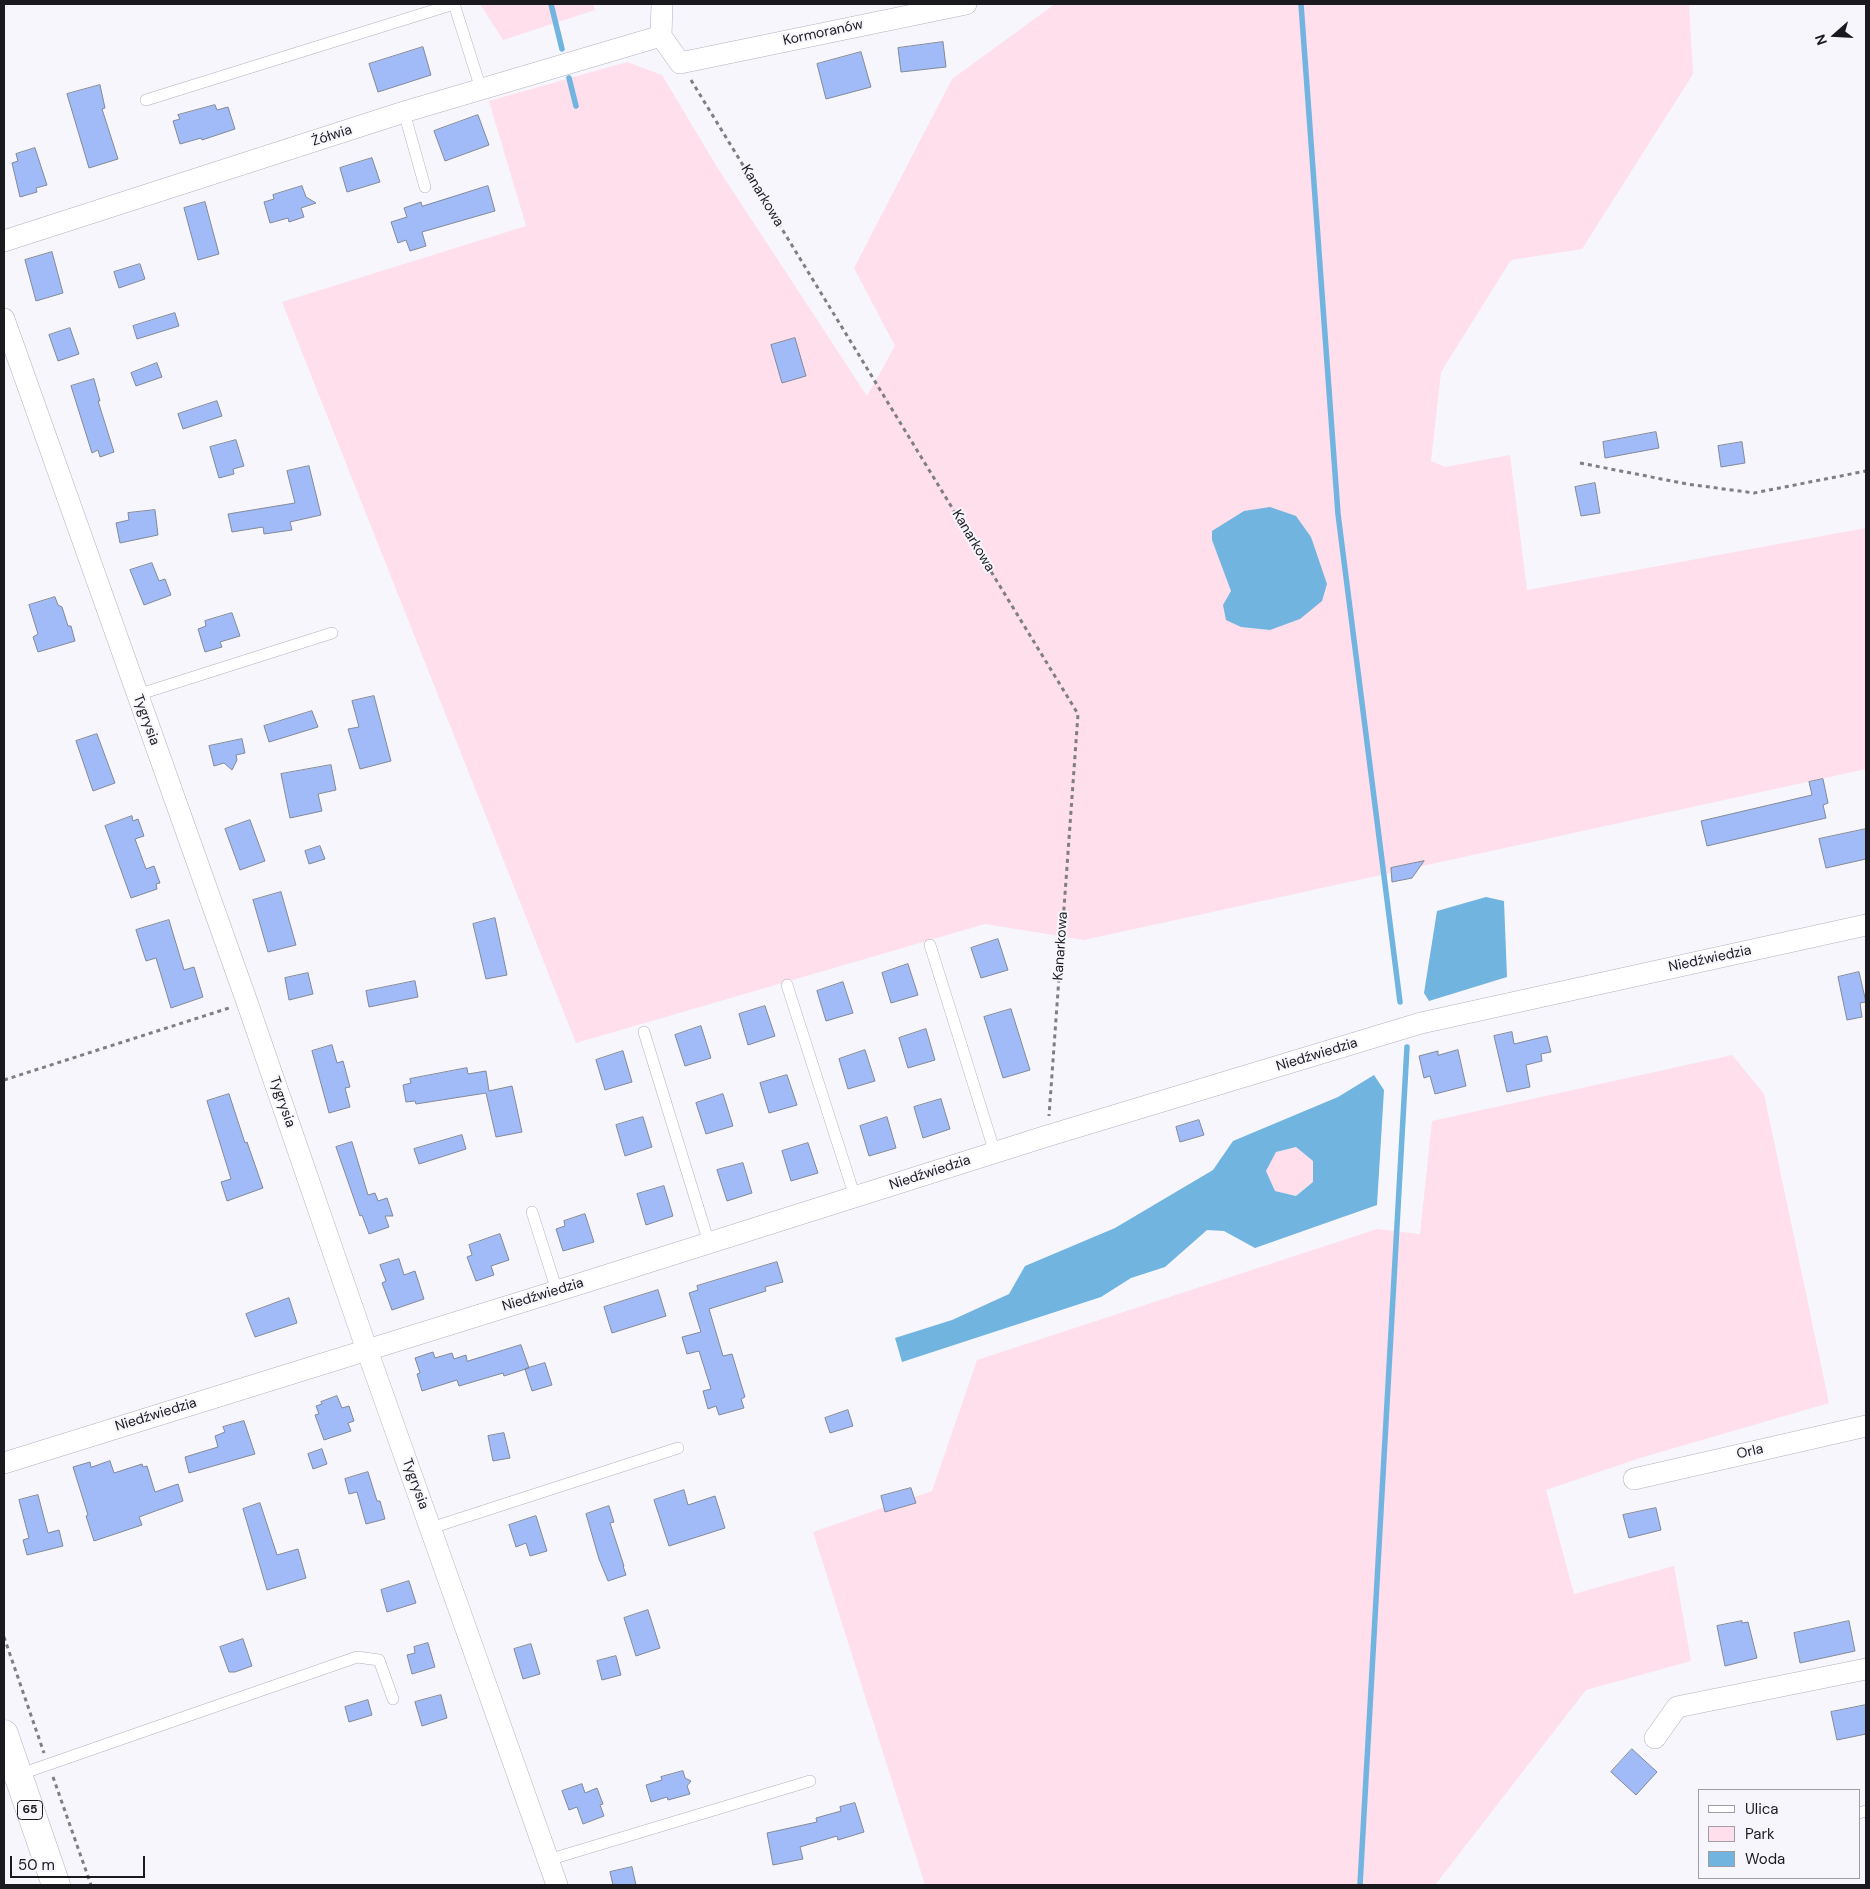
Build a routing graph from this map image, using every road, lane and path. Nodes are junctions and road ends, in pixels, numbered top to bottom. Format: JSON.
{"nodes":[{"id":1,"x":662,"y":4,"type":"edge"},
{"id":2,"x":966,"y":4,"type":"edge"},
{"id":3,"x":661,"y":36,"type":"junction"},
{"id":4,"x":680,"y":62,"type":"junction"},
{"id":5,"x":481,"y":89,"type":"junction"},
{"id":6,"x":146,"y":100,"type":"dead end"},
{"id":7,"x":404,"y":112,"type":"junction"},
{"id":8,"x":425,"y":187,"type":"dead end"},
{"id":9,"x":4,"y":241,"type":"edge"},
{"id":10,"x":4,"y":319,"type":"edge"},
{"id":11,"x":1580,"y":463,"type":"dead end"},
{"id":12,"x":1866,"y":470,"type":"edge"},
{"id":13,"x":332,"y":632,"type":"dead end"},
{"id":14,"x":137,"y":695,"type":"junction"},
{"id":15,"x":1866,"y":925,"type":"edge"},
{"id":16,"x":930,"y":945,"type":"dead end"},
{"id":17,"x":787,"y":985,"type":"dead end"},
{"id":18,"x":247,"y":1002,"type":"junction"},
{"id":19,"x":644,"y":1032,"type":"dead end"},
{"id":20,"x":4,"y":1080,"type":"edge"},
{"id":21,"x":1047,"y":1136,"type":"junction"},
{"id":22,"x":995,"y":1153,"type":"junction"},
{"id":23,"x":854,"y":1197,"type":"junction"},
{"id":24,"x":532,"y":1212,"type":"dead end"},
{"id":25,"x":709,"y":1243,"type":"junction"},
{"id":26,"x":557,"y":1291,"type":"junction"},
{"id":27,"x":367,"y":1350,"type":"junction"},
{"id":28,"x":1866,"y":1426,"type":"edge"},
{"id":29,"x":678,"y":1448,"type":"dead end"},
{"id":30,"x":4,"y":1462,"type":"edge"},
{"id":31,"x":1634,"y":1479,"type":"dead end"},
{"id":32,"x":431,"y":1528,"type":"junction"},
{"id":33,"x":1866,"y":1670,"type":"edge"},
{"id":34,"x":393,"y":1699,"type":"dead end"},
{"id":35,"x":4,"y":1734,"type":"edge"},
{"id":36,"x":1655,"y":1738,"type":"dead end"},
{"id":37,"x":18,"y":1775,"type":"junction"},
{"id":38,"x":810,"y":1781,"type":"dead end"},
{"id":39,"x":548,"y":1860,"type":"junction"},
{"id":40,"x":56,"y":1885,"type":"edge"},
{"id":41,"x":557,"y":1885,"type":"edge"}],
"edges":[{"from":1,"to":3,"type":"street"},
{"from":2,"to":4,"type":"street","name":"Kormoranów"},
{"from":3,"to":4,"type":"street"},
{"from":3,"to":5,"type":"street","name":"Żółwia"},
{"from":4,"to":21,"type":"path","name":"Kanarkowa"},
{"from":5,"to":6,"type":"lane"},
{"from":5,"to":7,"type":"street","name":"Żółwia"},
{"from":7,"to":8,"type":"lane"},
{"from":7,"to":9,"type":"street","name":"Żółwia"},
{"from":10,"to":14,"type":"street","name":"Tygrysia"},
{"from":11,"to":12,"type":"path"},
{"from":13,"to":14,"type":"lane"},
{"from":14,"to":18,"type":"street","name":"Tygrysia"},
{"from":15,"to":21,"type":"street","name":"Niedźwiedzia"},
{"from":16,"to":22,"type":"lane"},
{"from":17,"to":23,"type":"lane"},
{"from":18,"to":20,"type":"path"},
{"from":18,"to":27,"type":"street","name":"Tygrysia"},
{"from":19,"to":25,"type":"lane"},
{"from":21,"to":22,"type":"street","name":"Niedźwiedzia"},
{"from":22,"to":23,"type":"street","name":"Niedźwiedzia"},
{"from":23,"to":25,"type":"street","name":"Niedźwiedzia"},
{"from":24,"to":26,"type":"lane"},
{"from":25,"to":26,"type":"street","name":"Niedźwiedzia"},
{"from":26,"to":27,"type":"street","name":"Niedźwiedzia"},
{"from":27,"to":30,"type":"street","name":"Niedźwiedzia"},
{"from":27,"to":32,"type":"street","name":"Tygrysia"},
{"from":28,"to":31,"type":"street","name":"Orla"},
{"from":29,"to":32,"type":"lane"},
{"from":32,"to":39,"type":"street","name":"Tygrysia"},
{"from":33,"to":36,"type":"street"},
{"from":34,"to":37,"type":"lane"},
{"from":35,"to":37,"type":"main road","number":"65"},
{"from":37,"to":40,"type":"main road","number":"65"},
{"from":38,"to":39,"type":"lane"},
{"from":39,"to":41,"type":"street","name":"Tygrysia"}]}
